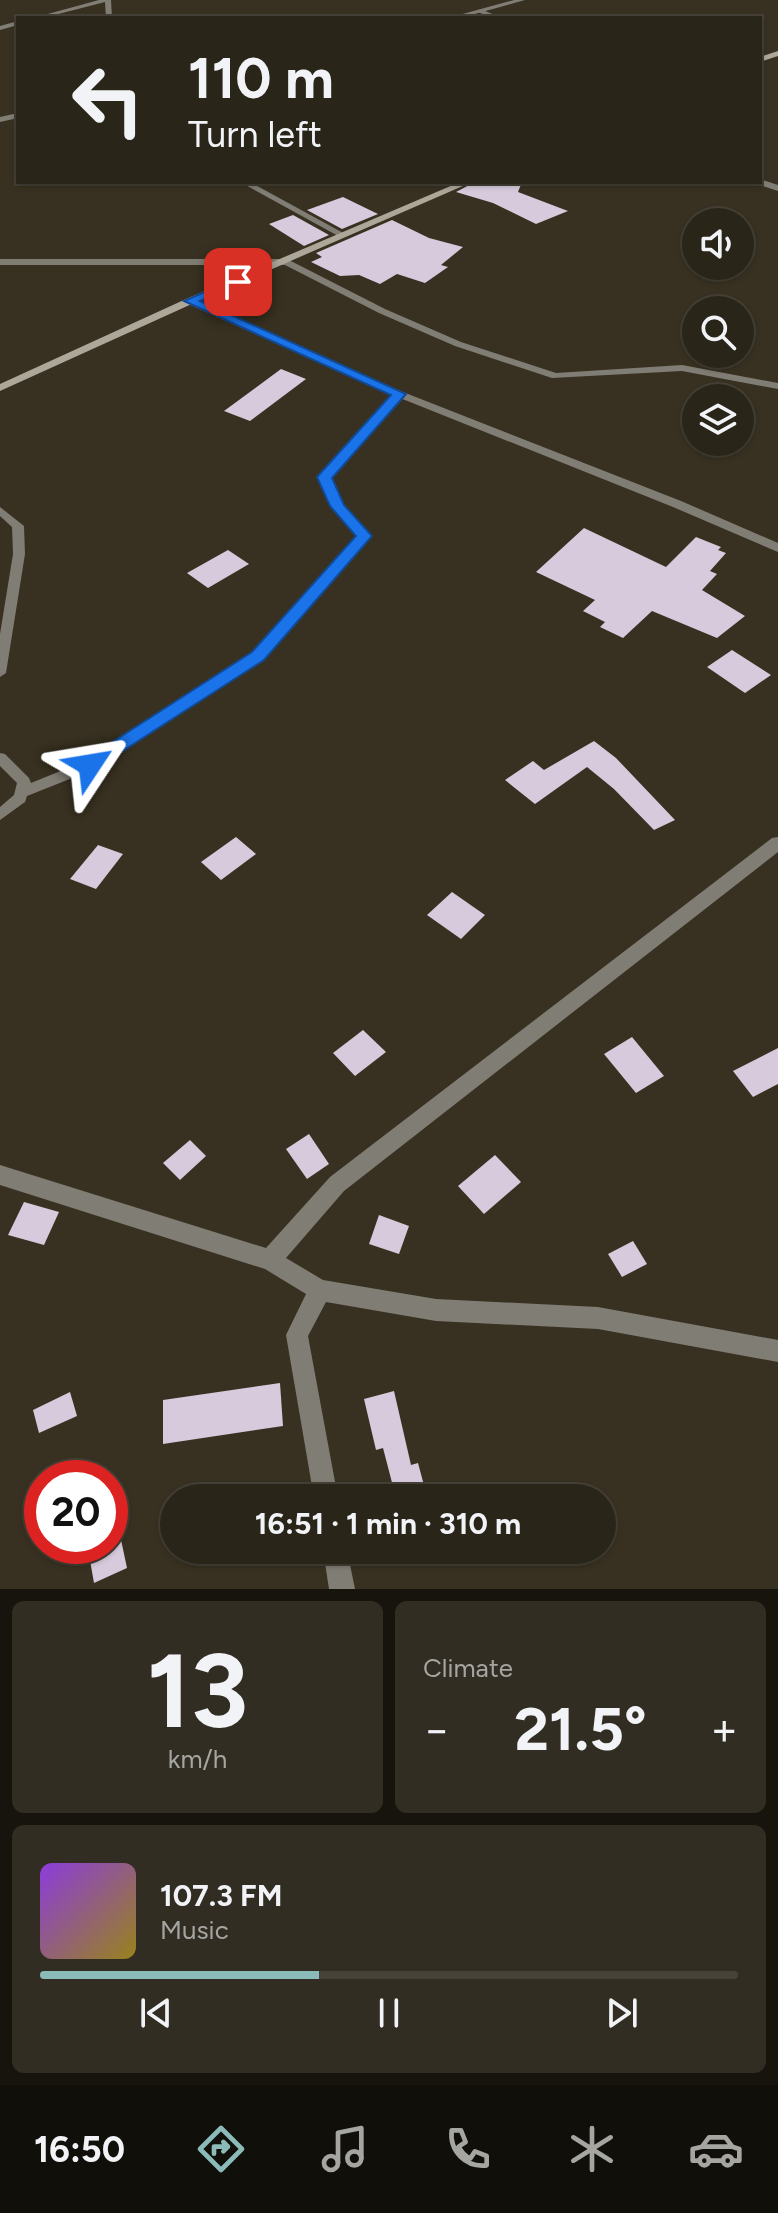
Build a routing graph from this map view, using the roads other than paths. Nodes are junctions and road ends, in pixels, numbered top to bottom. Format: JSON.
{"nodes":[{"id":1,"x":107,"y":0,"type":"edge"},
{"id":2,"x":522,"y":0,"type":"edge"},
{"id":3,"x":480,"y":11,"type":"junction"},
{"id":4,"x":44,"y":16,"type":"edge"},
{"id":5,"x":460,"y":16,"type":"edge"},
{"id":6,"x":493,"y":16,"type":"edge"},
{"id":7,"x":248,"y":184,"type":"edge"},
{"id":8,"x":463,"y":184,"type":"edge"},
{"id":9,"x":343,"y":235,"type":"junction"},
{"id":10,"x":0,"y":262,"type":"edge"},
{"id":11,"x":287,"y":262,"type":"junction"},
{"id":12,"x":190,"y":301,"type":"junction"},
{"id":13,"x":778,"y":386,"type":"edge"},
{"id":14,"x":0,"y":388,"type":"edge"},
{"id":15,"x":399,"y":394,"type":"junction"},
{"id":16,"x":0,"y":510,"type":"edge"},
{"id":17,"x":778,"y":548,"type":"edge"},
{"id":18,"x":0,"y":673,"type":"edge"},
{"id":19,"x":0,"y":758,"type":"edge"},
{"id":20,"x":21,"y":793,"type":"junction"},
{"id":21,"x":0,"y":815,"type":"edge"},
{"id":22,"x":778,"y":843,"type":"edge"},
{"id":23,"x":0,"y":1175,"type":"edge"},
{"id":24,"x":270,"y":1260,"type":"junction"},
{"id":25,"x":320,"y":1290,"type":"junction"},
{"id":26,"x":778,"y":1351,"type":"edge"},
{"id":27,"x":324,"y":1484,"type":"edge"},
{"id":28,"x":338,"y":1564,"type":"edge"},
{"id":29,"x":342,"y":1589,"type":"edge"}],
"edges":[{"from":1,"to":4,"type":"lane"},
{"from":2,"to":3,"type":"street"},
{"from":3,"to":5,"type":"street"},
{"from":3,"to":6,"type":"lane"},
{"from":7,"to":9,"type":"lane"},
{"from":8,"to":9,"type":"main road"},
{"from":9,"to":11,"type":"main road"},
{"from":10,"to":11,"type":"lane"},
{"from":11,"to":12,"type":"main road"},
{"from":11,"to":13,"type":"lane"},
{"from":12,"to":14,"type":"main road"},
{"from":12,"to":15,"type":"street"},
{"from":15,"to":17,"type":"street"},
{"from":15,"to":20,"type":"lane"},
{"from":16,"to":18,"type":"lane"},
{"from":19,"to":20,"type":"lane"},
{"from":20,"to":21,"type":"lane"},
{"from":22,"to":24,"type":"street"},
{"from":23,"to":24,"type":"street"},
{"from":24,"to":25,"type":"street"},
{"from":25,"to":26,"type":"street"},
{"from":25,"to":27,"type":"street"},
{"from":28,"to":29,"type":"street"}]}
